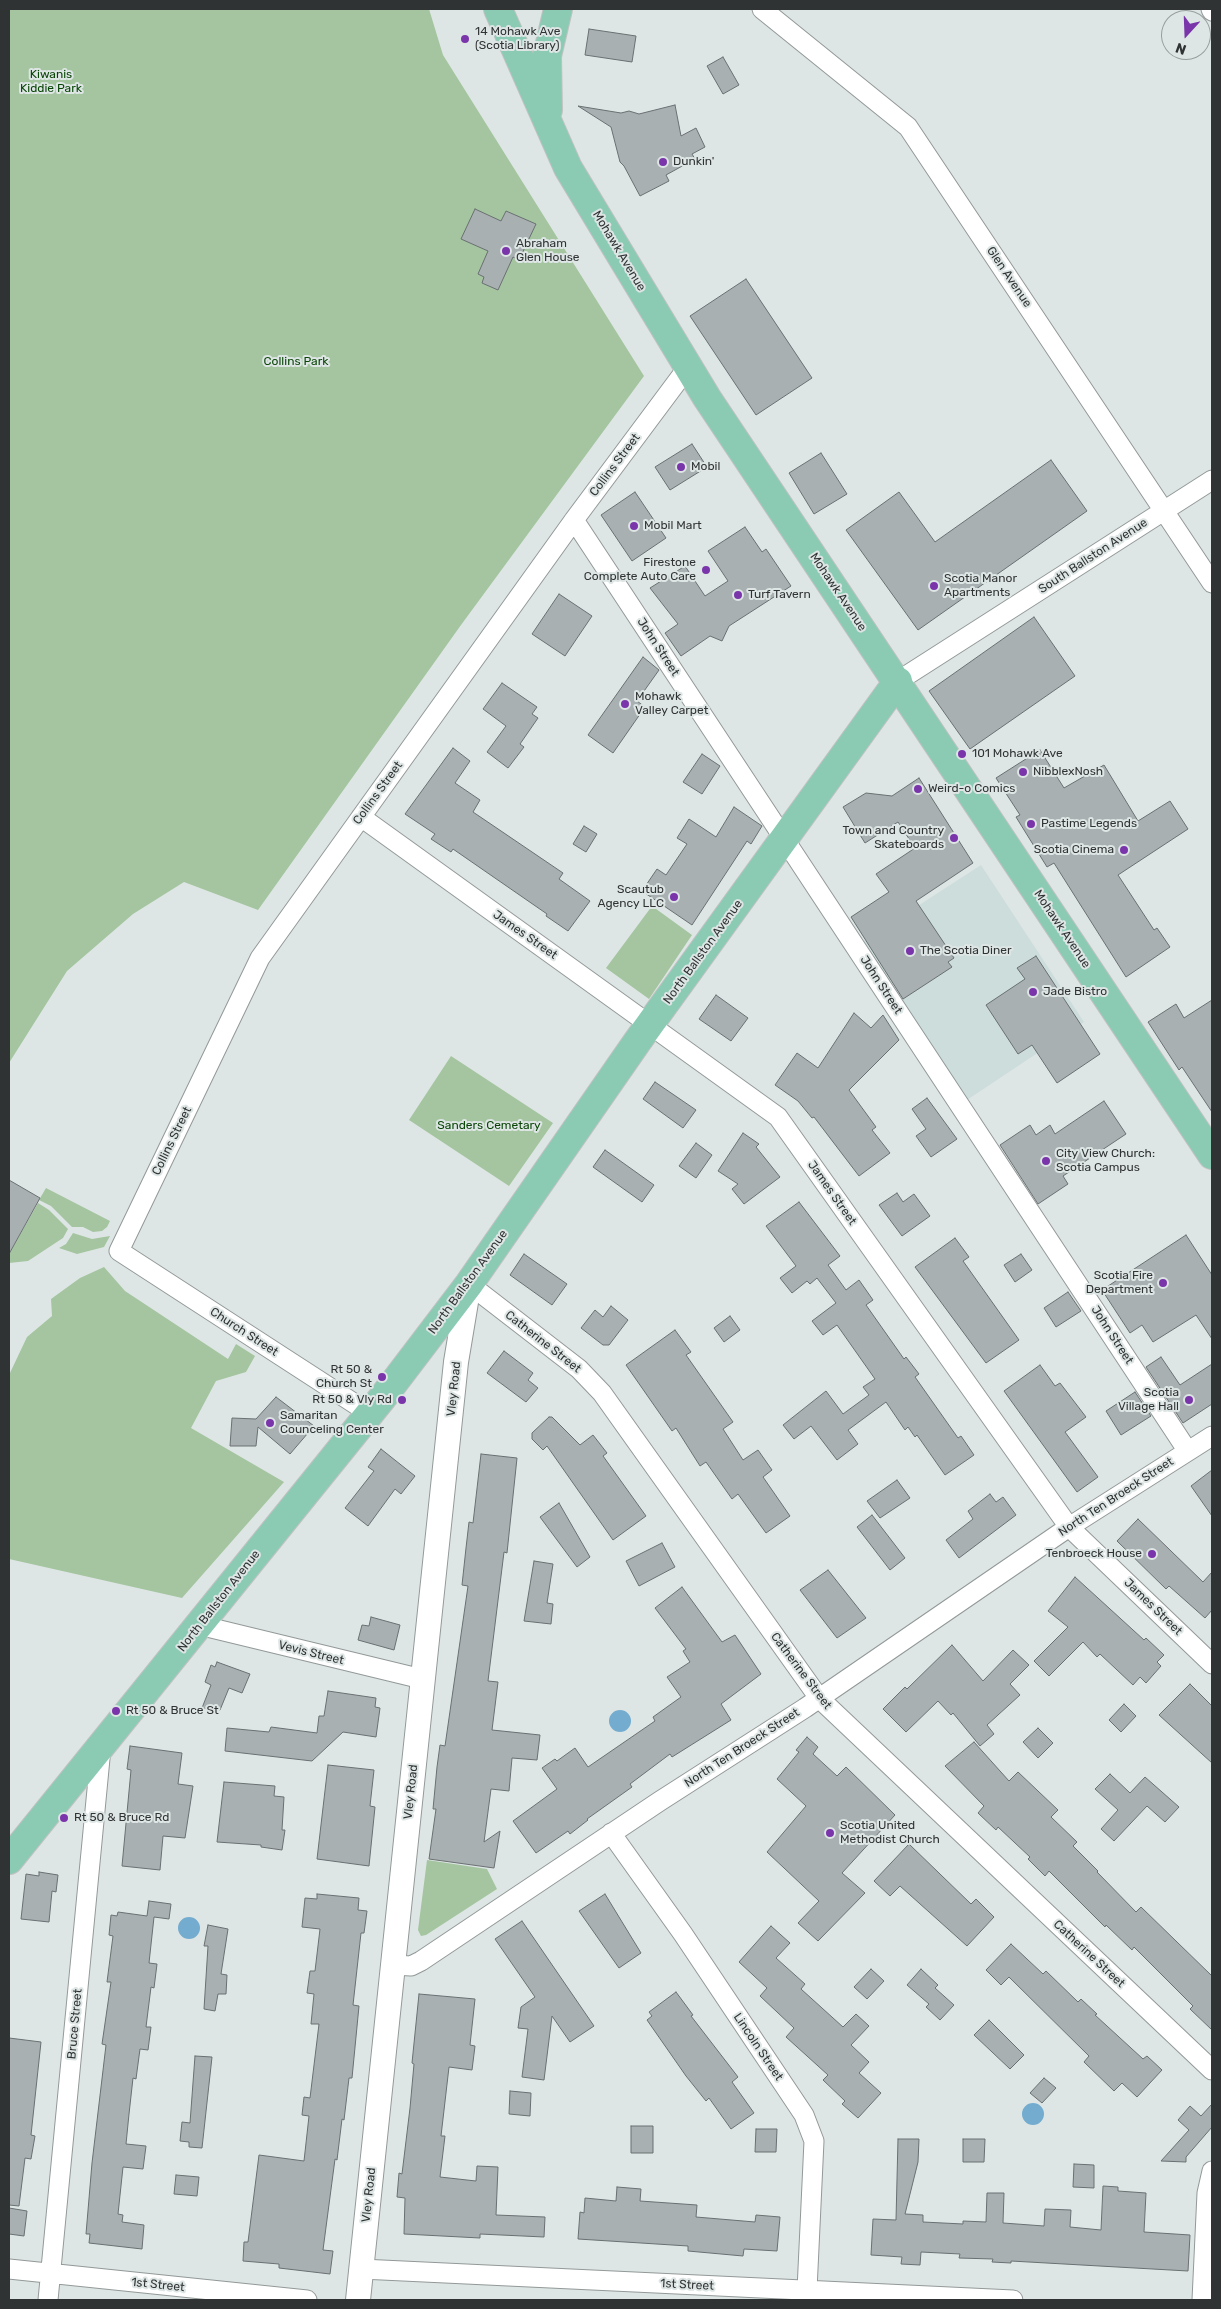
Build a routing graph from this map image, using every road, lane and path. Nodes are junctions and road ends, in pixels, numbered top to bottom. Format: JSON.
{"nodes":[{"id":1,"x":498,"y":9,"type":"edge"},
{"id":2,"x":558,"y":9,"type":"edge"},
{"id":3,"x":762,"y":9,"type":"edge"},
{"id":4,"x":548,"y":121,"type":"junction"},
{"id":5,"x":688,"y":367,"type":"junction"},
{"id":6,"x":1212,"y":480,"type":"edge"},
{"id":7,"x":1165,"y":510,"type":"junction"},
{"id":8,"x":574,"y":520,"type":"junction"},
{"id":9,"x":1212,"y":583,"type":"edge"},
{"id":10,"x":898,"y":681,"type":"junction"},
{"id":11,"x":361,"y":817,"type":"junction"},
{"id":12,"x":784,"y":839,"type":"junction"},
{"id":13,"x":651,"y":1024,"type":"junction"},
{"id":14,"x":1212,"y":1155,"type":"edge"},
{"id":15,"x":119,"y":1251,"type":"joint"},
{"id":16,"x":469,"y":1284,"type":"junction"},
{"id":17,"x":369,"y":1413,"type":"junction"},
{"id":18,"x":1212,"y":1436,"type":"edge"},
{"id":19,"x":1188,"y":1450,"type":"junction"},
{"id":20,"x":1070,"y":1526,"type":"junction"},
{"id":21,"x":199,"y":1625,"type":"junction"},
{"id":22,"x":1212,"y":1664,"type":"edge"},
{"id":23,"x":422,"y":1679,"type":"junction"},
{"id":24,"x":819,"y":1698,"type":"junction"},
{"id":25,"x":101,"y":1748,"type":"junction"},
{"id":26,"x":611,"y":1833,"type":"junction"},
{"id":27,"x":9,"y":1860,"type":"edge"},
{"id":28,"x":393,"y":1965,"type":"junction"},
{"id":29,"x":1212,"y":2070,"type":"edge"},
{"id":30,"x":1212,"y":2171,"type":"edge"},
{"id":31,"x":9,"y":2269,"type":"edge"},
{"id":32,"x":362,"y":2269,"type":"junction"},
{"id":33,"x":51,"y":2272,"type":"junction"},
{"id":34,"x":807,"y":2290,"type":"junction"},
{"id":35,"x":718,"y":2293,"type":"edge"},
{"id":36,"x":48,"y":2300,"type":"edge"},
{"id":37,"x":307,"y":2300,"type":"edge"},
{"id":38,"x":358,"y":2300,"type":"edge"},
{"id":39,"x":1014,"y":2300,"type":"edge"},
{"id":40,"x":1202,"y":2300,"type":"edge"}],
"edges":[{"from":1,"to":4,"type":"main road","name":"Mohawk Avenue"},
{"from":2,"to":4,"type":"main road"},
{"from":3,"to":7,"type":"street","name":"Glen Avenue"},
{"from":4,"to":5,"type":"main road","name":"Mohawk Avenue"},
{"from":5,"to":8,"type":"street","name":"Collins Street"},
{"from":5,"to":10,"type":"main road","name":"Mohawk Avenue"},
{"from":6,"to":7,"type":"street","name":"South Ballston Avenue"},
{"from":7,"to":9,"type":"street","name":"Glen Avenue"},
{"from":7,"to":10,"type":"street","name":"South Ballston Avenue"},
{"from":8,"to":11,"type":"street","name":"Collins Street"},
{"from":8,"to":12,"type":"street","name":"John Street"},
{"from":10,"to":12,"type":"main road","name":"North Ballston Avenue"},
{"from":10,"to":14,"type":"main road","name":"Mohawk Avenue"},
{"from":11,"to":13,"type":"street","name":"James Street"},
{"from":11,"to":15,"type":"street","name":"Collins Street"},
{"from":12,"to":13,"type":"main road","name":"North Ballston Avenue"},
{"from":12,"to":19,"type":"street","name":"John Street"},
{"from":13,"to":16,"type":"main road","name":"North Ballston Avenue"},
{"from":13,"to":20,"type":"street","name":"James Street"},
{"from":15,"to":17,"type":"street","name":"Church Street"},
{"from":16,"to":17,"type":"main road","name":"North Ballston Avenue"},
{"from":16,"to":23,"type":"street","name":"Vley Road"},
{"from":16,"to":24,"type":"street","name":"Catherine Street"},
{"from":17,"to":21,"type":"main road","name":"North Ballston Avenue"},
{"from":18,"to":19,"type":"street","name":"North Ten Broeck Street"},
{"from":19,"to":20,"type":"street","name":"North Ten Broeck Street"},
{"from":20,"to":22,"type":"street","name":"James Street"},
{"from":20,"to":24,"type":"street","name":"North Ten Broeck Street"},
{"from":21,"to":23,"type":"street","name":"Vevis Street"},
{"from":21,"to":25,"type":"main road","name":"North Ballston Avenue"},
{"from":23,"to":28,"type":"street","name":"Vley Road"},
{"from":24,"to":26,"type":"street","name":"North Ten Broeck Street"},
{"from":24,"to":29,"type":"street","name":"Catherine Street"},
{"from":25,"to":27,"type":"main road","name":"North Ballston Avenue"},
{"from":25,"to":33,"type":"street","name":"Bruce Street"},
{"from":26,"to":28,"type":"street","name":"North Ten Broeck Street"},
{"from":26,"to":34,"type":"street","name":"Lincoln Street"},
{"from":28,"to":32,"type":"street","name":"Vley Road"},
{"from":30,"to":40,"type":"street"},
{"from":31,"to":33,"type":"street","name":"1st Street"},
{"from":32,"to":35,"type":"street","name":"1st Street"},
{"from":32,"to":38,"type":"street","name":"Vley Road"},
{"from":33,"to":36,"type":"street","name":"Bruce Street"},
{"from":33,"to":37,"type":"street","name":"1st Street"},
{"from":34,"to":35,"type":"street","name":"1st Street"},
{"from":34,"to":39,"type":"street","name":"1st Street"}]}
